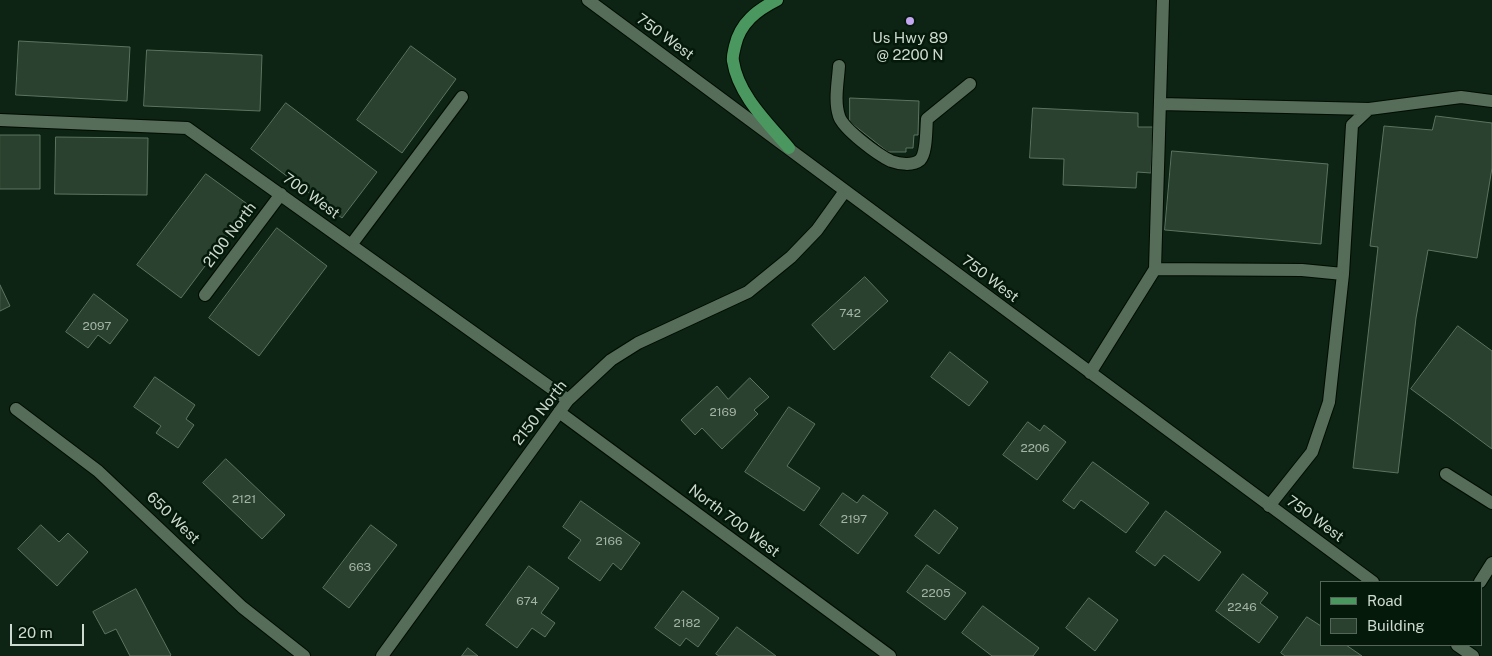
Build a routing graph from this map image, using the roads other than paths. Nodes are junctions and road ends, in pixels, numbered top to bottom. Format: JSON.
{"nodes":[{"id":1,"x":588,"y":0,"type":"edge"},
{"id":2,"x":778,"y":0,"type":"edge"},
{"id":3,"x":1163,"y":0,"type":"edge"},
{"id":4,"x":839,"y":66,"type":"dead end"},
{"id":5,"x":970,"y":84,"type":"dead end"},
{"id":6,"x":462,"y":96,"type":"dead end"},
{"id":7,"x":1492,"y":101,"type":"edge"},
{"id":8,"x":1161,"y":104,"type":"junction"},
{"id":9,"x":1369,"y":109,"type":"junction"},
{"id":10,"x":0,"y":120,"type":"edge"},
{"id":11,"x":788,"y":148,"type":"junction"},
{"id":12,"x":845,"y":191,"type":"junction"},
{"id":13,"x":281,"y":194,"type":"junction"},
{"id":14,"x":351,"y":244,"type":"junction"},
{"id":15,"x":1155,"y":269,"type":"junction"},
{"id":16,"x":1342,"y":274,"type":"junction"},
{"id":17,"x":205,"y":295,"type":"dead end"},
{"id":18,"x":1090,"y":373,"type":"junction"},
{"id":19,"x":568,"y":400,"type":"junction"},
{"id":20,"x":16,"y":409,"type":"dead end"},
{"id":21,"x":559,"y":412,"type":"junction"},
{"id":22,"x":1446,"y":474,"type":"dead end"},
{"id":23,"x":1492,"y":503,"type":"edge"},
{"id":24,"x":1269,"y":506,"type":"junction"},
{"id":25,"x":1492,"y":564,"type":"edge"},
{"id":26,"x":1372,"y":581,"type":"edge"},
{"id":27,"x":1481,"y":581,"type":"edge"},
{"id":28,"x":1459,"y":646,"type":"edge"},
{"id":29,"x":304,"y":656,"type":"edge"},
{"id":30,"x":382,"y":656,"type":"edge"},
{"id":31,"x":890,"y":656,"type":"edge"},
{"id":32,"x":1472,"y":656,"type":"edge"}],
"edges":[{"from":1,"to":11,"type":"street","name":"750 West"},
{"from":2,"to":11,"type":"main road"},
{"from":3,"to":8,"type":"street"},
{"from":4,"to":5,"type":"street"},
{"from":6,"to":14,"type":"street"},
{"from":7,"to":9,"type":"street"},
{"from":8,"to":9,"type":"street"},
{"from":8,"to":15,"type":"street"},
{"from":9,"to":16,"type":"street"},
{"from":10,"to":13,"type":"street","name":"700 West"},
{"from":11,"to":12,"type":"street","name":"750 West"},
{"from":12,"to":18,"type":"street","name":"750 West"},
{"from":12,"to":19,"type":"street","name":"2150 North"},
{"from":13,"to":14,"type":"street","name":"700 West"},
{"from":13,"to":17,"type":"street","name":"2100 North"},
{"from":14,"to":19,"type":"street","name":"700 West"},
{"from":15,"to":16,"type":"street"},
{"from":15,"to":18,"type":"street"},
{"from":16,"to":24,"type":"street"},
{"from":18,"to":24,"type":"street","name":"750 West"},
{"from":19,"to":21,"type":"street","name":"2150 North"},
{"from":20,"to":29,"type":"street","name":"650 West"},
{"from":21,"to":30,"type":"street","name":"2150 North"},
{"from":21,"to":31,"type":"street","name":"North 700 West"},
{"from":22,"to":23,"type":"street"},
{"from":24,"to":26,"type":"street","name":"750 West"},
{"from":25,"to":27,"type":"street"},
{"from":28,"to":32,"type":"street"}]}
